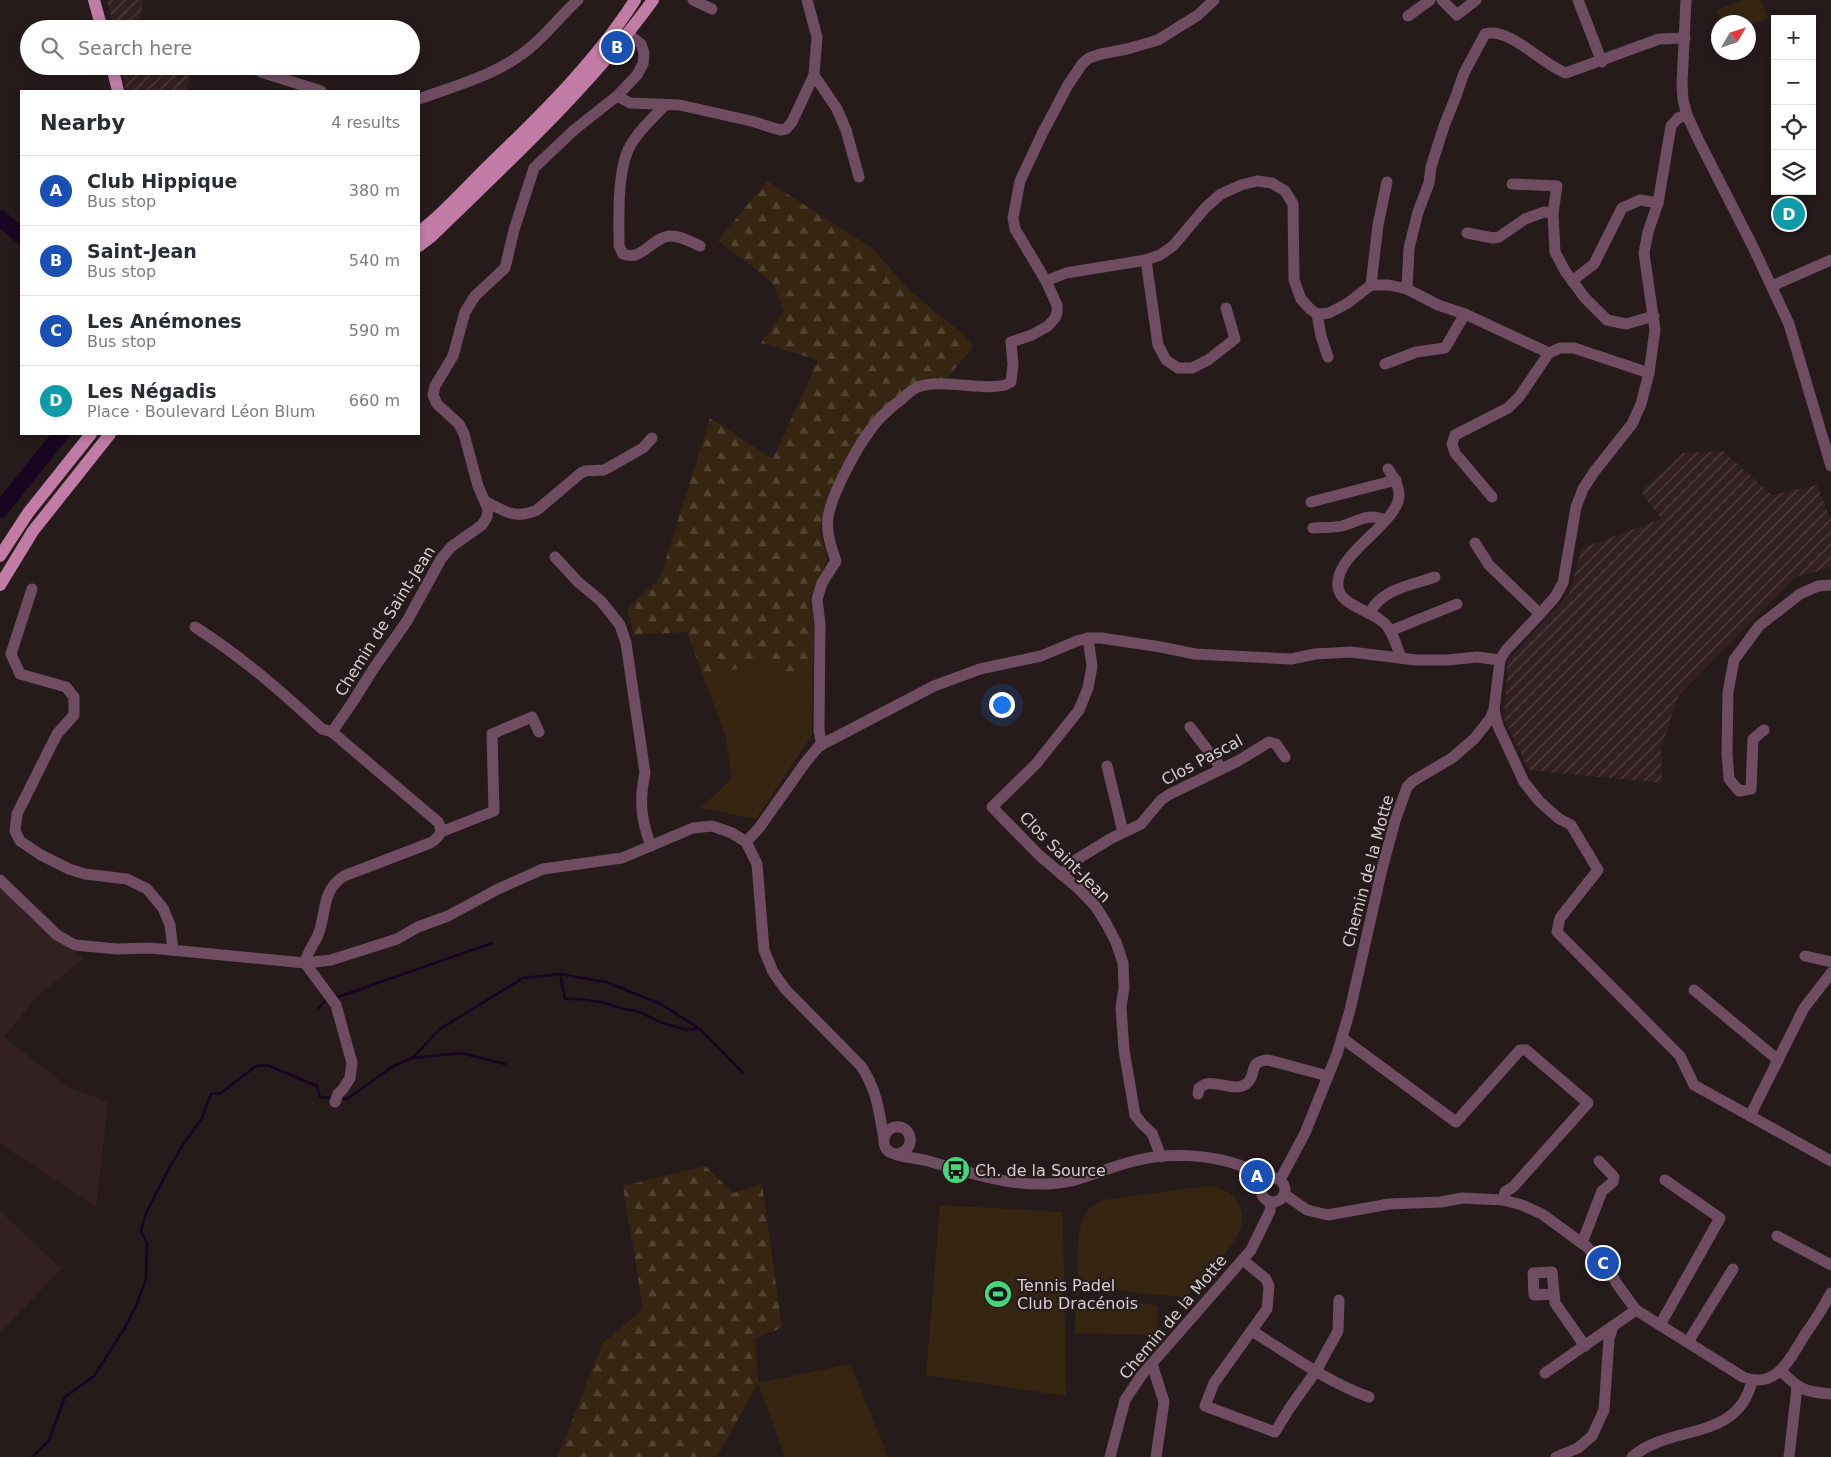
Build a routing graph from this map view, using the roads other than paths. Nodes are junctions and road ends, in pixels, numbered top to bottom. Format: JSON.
{"nodes":[{"id":1,"x":94,"y":0,"type":"edge"},
{"id":2,"x":578,"y":0,"type":"edge"},
{"id":3,"x":635,"y":0,"type":"edge"},
{"id":4,"x":653,"y":0,"type":"edge"},
{"id":5,"x":693,"y":0,"type":"edge"},
{"id":6,"x":807,"y":0,"type":"edge"},
{"id":7,"x":1214,"y":0,"type":"edge"},
{"id":8,"x":1430,"y":0,"type":"edge"},
{"id":9,"x":1442,"y":0,"type":"edge"},
{"id":10,"x":1476,"y":0,"type":"edge"},
{"id":11,"x":1578,"y":0,"type":"edge"},
{"id":12,"x":1686,"y":0,"type":"edge"},
{"id":13,"x":712,"y":9,"type":"dead end"},
{"id":14,"x":1408,"y":16,"type":"dead end"},
{"id":15,"x":100,"y":20,"type":"edge"},
{"id":16,"x":628,"y":34,"type":"junction"},
{"id":17,"x":1685,"y":38,"type":"junction"},
{"id":18,"x":1602,"y":62,"type":"junction"},
{"id":19,"x":114,"y":75,"type":"edge"},
{"id":20,"x":270,"y":75,"type":"edge"},
{"id":21,"x":814,"y":75,"type":"junction"},
{"id":22,"x":118,"y":90,"type":"edge"},
{"id":23,"x":318,"y":90,"type":"edge"},
{"id":24,"x":617,"y":96,"type":"junction"},
{"id":25,"x":420,"y":99,"type":"edge"},
{"id":26,"x":665,"y":105,"type":"junction"},
{"id":27,"x":1687,"y":114,"type":"junction"},
{"id":28,"x":859,"y":177,"type":"dead end"},
{"id":29,"x":1386,"y":182,"type":"dead end"},
{"id":30,"x":1512,"y":184,"type":"dead end"},
{"id":31,"x":1658,"y":204,"type":"junction"},
{"id":32,"x":1553,"y":213,"type":"junction"},
{"id":33,"x":420,"y":231,"type":"edge"},
{"id":34,"x":1467,"y":233,"type":"dead end"},
{"id":35,"x":420,"y":245,"type":"edge"},
{"id":36,"x":700,"y":246,"type":"dead end"},
{"id":37,"x":1146,"y":260,"type":"junction"},
{"id":38,"x":1831,"y":260,"type":"edge"},
{"id":39,"x":1046,"y":281,"type":"junction"},
{"id":40,"x":1572,"y":281,"type":"junction"},
{"id":41,"x":1371,"y":285,"type":"junction"},
{"id":42,"x":1772,"y":286,"type":"junction"},
{"id":43,"x":1407,"y":289,"type":"junction"},
{"id":44,"x":1226,"y":308,"type":"dead end"},
{"id":45,"x":1317,"y":314,"type":"junction"},
{"id":46,"x":1465,"y":314,"type":"junction"},
{"id":47,"x":1654,"y":316,"type":"junction"},
{"id":48,"x":1549,"y":353,"type":"junction"},
{"id":49,"x":1328,"y":358,"type":"dead end"},
{"id":50,"x":1385,"y":364,"type":"dead end"},
{"id":51,"x":1648,"y":372,"type":"junction"},
{"id":52,"x":90,"y":435,"type":"edge"},
{"id":53,"x":109,"y":435,"type":"edge"},
{"id":54,"x":652,"y":438,"type":"dead end"},
{"id":55,"x":1831,"y":466,"type":"edge"},
{"id":56,"x":1388,"y":470,"type":"dead end"},
{"id":57,"x":1396,"y":480,"type":"junction"},
{"id":58,"x":1492,"y":497,"type":"dead end"},
{"id":59,"x":485,"y":500,"type":"junction"},
{"id":60,"x":1312,"y":502,"type":"dead end"},
{"id":61,"x":1384,"y":520,"type":"junction"},
{"id":62,"x":1313,"y":528,"type":"dead end"},
{"id":63,"x":1475,"y":543,"type":"dead end"},
{"id":64,"x":0,"y":556,"type":"edge"},
{"id":65,"x":555,"y":557,"type":"dead end"},
{"id":66,"x":1435,"y":577,"type":"dead end"},
{"id":67,"x":0,"y":585,"type":"edge"},
{"id":68,"x":1831,"y":585,"type":"edge"},
{"id":69,"x":32,"y":589,"type":"dead end"},
{"id":70,"x":1457,"y":604,"type":"dead end"},
{"id":71,"x":1370,"y":613,"type":"junction"},
{"id":72,"x":1540,"y":614,"type":"junction"},
{"id":73,"x":195,"y":627,"type":"dead end"},
{"id":74,"x":1390,"y":631,"type":"junction"},
{"id":75,"x":1088,"y":638,"type":"junction"},
{"id":76,"x":1401,"y":658,"type":"junction"},
{"id":77,"x":1500,"y":660,"type":"junction"},
{"id":78,"x":1494,"y":710,"type":"junction"},
{"id":79,"x":1190,"y":727,"type":"dead end"},
{"id":80,"x":1764,"y":730,"type":"dead end"},
{"id":81,"x":332,"y":732,"type":"junction"},
{"id":82,"x":539,"y":732,"type":"dead end"},
{"id":83,"x":822,"y":745,"type":"junction"},
{"id":84,"x":1284,"y":757,"type":"dead end"},
{"id":85,"x":1106,"y":766,"type":"dead end"},
{"id":86,"x":1222,"y":769,"type":"junction"},
{"id":87,"x":441,"y":832,"type":"junction"},
{"id":88,"x":1123,"y":832,"type":"junction"},
{"id":89,"x":746,"y":842,"type":"junction"},
{"id":90,"x":651,"y":846,"type":"junction"},
{"id":91,"x":1062,"y":875,"type":"junction"},
{"id":92,"x":0,"y":880,"type":"edge"},
{"id":93,"x":173,"y":950,"type":"junction"},
{"id":94,"x":1805,"y":956,"type":"dead end"},
{"id":95,"x":1831,"y":962,"type":"edge"},
{"id":96,"x":305,"y":963,"type":"junction"},
{"id":97,"x":1831,"y":973,"type":"edge"},
{"id":98,"x":1694,"y":990,"type":"dead end"},
{"id":99,"x":1342,"y":1038,"type":"junction"},
{"id":100,"x":1778,"y":1060,"type":"junction"},
{"id":101,"x":1328,"y":1076,"type":"junction"},
{"id":102,"x":1198,"y":1094,"type":"dead end"},
{"id":103,"x":337,"y":1098,"type":"dead end"},
{"id":104,"x":879,"y":1114,"type":"junction"},
{"id":105,"x":1750,"y":1116,"type":"junction"},
{"id":106,"x":896,"y":1127,"type":"junction"},
{"id":107,"x":884,"y":1138,"type":"junction"},
{"id":108,"x":910,"y":1142,"type":"junction"},
{"id":109,"x":896,"y":1154,"type":"junction"},
{"id":110,"x":1161,"y":1157,"type":"junction"},
{"id":111,"x":928,"y":1161,"type":"junction"},
{"id":112,"x":1599,"y":1161,"type":"dead end"},
{"id":113,"x":1831,"y":1161,"type":"edge"},
{"id":114,"x":1265,"y":1180,"type":"junction"},
{"id":115,"x":1280,"y":1180,"type":"junction"},
{"id":116,"x":1665,"y":1180,"type":"dead end"},
{"id":117,"x":1284,"y":1194,"type":"junction"},
{"id":118,"x":1503,"y":1200,"type":"junction"},
{"id":119,"x":1271,"y":1202,"type":"junction"},
{"id":120,"x":1778,"y":1236,"type":"dead end"},
{"id":121,"x":1582,"y":1243,"type":"junction"},
{"id":122,"x":1243,"y":1260,"type":"junction"},
{"id":123,"x":1831,"y":1264,"type":"edge"},
{"id":124,"x":1733,"y":1269,"type":"dead end"},
{"id":125,"x":1831,"y":1292,"type":"edge"},
{"id":126,"x":1554,"y":1294,"type":"dead end"},
{"id":127,"x":1339,"y":1300,"type":"dead end"},
{"id":128,"x":1827,"y":1309,"type":"edge"},
{"id":129,"x":1636,"y":1310,"type":"junction"},
{"id":130,"x":1660,"y":1325,"type":"junction"},
{"id":131,"x":1613,"y":1326,"type":"junction"},
{"id":132,"x":1252,"y":1331,"type":"junction"},
{"id":133,"x":1688,"y":1342,"type":"junction"},
{"id":134,"x":1585,"y":1346,"type":"junction"},
{"id":135,"x":1152,"y":1364,"type":"junction"},
{"id":136,"x":1316,"y":1371,"type":"junction"},
{"id":137,"x":1781,"y":1371,"type":"junction"},
{"id":138,"x":1545,"y":1373,"type":"dead end"},
{"id":139,"x":1752,"y":1380,"type":"junction"},
{"id":140,"x":1797,"y":1387,"type":"junction"},
{"id":141,"x":1831,"y":1394,"type":"edge"},
{"id":142,"x":1369,"y":1396,"type":"dead end"},
{"id":143,"x":1110,"y":1457,"type":"edge"},
{"id":144,"x":1156,"y":1457,"type":"edge"},
{"id":145,"x":1556,"y":1457,"type":"edge"},
{"id":146,"x":1632,"y":1457,"type":"edge"},
{"id":147,"x":1789,"y":1457,"type":"edge"}],
"edges":[{"from":1,"to":15,"type":"main road"},
{"from":2,"to":25,"type":"street"},
{"from":3,"to":33,"type":"main road"},
{"from":4,"to":16,"type":"main road"},
{"from":5,"to":13,"type":"street"},
{"from":6,"to":21,"type":"street"},
{"from":7,"to":39,"type":"street"},
{"from":8,"to":14,"type":"street"},
{"from":9,"to":10,"type":"street"},
{"from":11,"to":18,"type":"street"},
{"from":12,"to":17,"type":"street"},
{"from":16,"to":24,"type":"street","name":"Chemin de Saint-Jean"},
{"from":16,"to":35,"type":"main road"},
{"from":17,"to":18,"type":"street"},
{"from":17,"to":27,"type":"street"},
{"from":18,"to":43,"type":"street"},
{"from":19,"to":22,"type":"main road"},
{"from":20,"to":23,"type":"street"},
{"from":21,"to":26,"type":"street"},
{"from":21,"to":28,"type":"street"},
{"from":24,"to":26,"type":"street"},
{"from":24,"to":59,"type":"street","name":"Chemin de Saint-Jean"},
{"from":26,"to":36,"type":"street"},
{"from":27,"to":31,"type":"street"},
{"from":27,"to":42,"type":"street"},
{"from":29,"to":41,"type":"street"},
{"from":30,"to":32,"type":"street"},
{"from":31,"to":40,"type":"street"},
{"from":31,"to":47,"type":"street"},
{"from":32,"to":34,"type":"street"},
{"from":32,"to":40,"type":"street"},
{"from":37,"to":39,"type":"street"},
{"from":37,"to":44,"type":"street"},
{"from":37,"to":45,"type":"street"},
{"from":38,"to":42,"type":"street"},
{"from":39,"to":83,"type":"street"},
{"from":40,"to":47,"type":"street"},
{"from":41,"to":43,"type":"street"},
{"from":41,"to":45,"type":"street"},
{"from":42,"to":55,"type":"street"},
{"from":43,"to":46,"type":"street"},
{"from":45,"to":49,"type":"street"},
{"from":46,"to":48,"type":"street"},
{"from":46,"to":50,"type":"street"},
{"from":47,"to":51,"type":"street"},
{"from":48,"to":51,"type":"street"},
{"from":48,"to":58,"type":"street"},
{"from":51,"to":72,"type":"street"},
{"from":52,"to":64,"type":"main road"},
{"from":53,"to":67,"type":"main road"},
{"from":54,"to":59,"type":"street"},
{"from":56,"to":57,"type":"street"},
{"from":57,"to":60,"type":"street"},
{"from":57,"to":61,"type":"street"},
{"from":59,"to":81,"type":"street","name":"Chemin de Saint-Jean"},
{"from":61,"to":62,"type":"street"},
{"from":61,"to":71,"type":"street"},
{"from":63,"to":72,"type":"street"},
{"from":65,"to":90,"type":"street"},
{"from":66,"to":71,"type":"street"},
{"from":68,"to":80,"type":"street"},
{"from":69,"to":93,"type":"street"},
{"from":70,"to":74,"type":"street"},
{"from":71,"to":74,"type":"street"},
{"from":72,"to":77,"type":"street"},
{"from":73,"to":81,"type":"street"},
{"from":74,"to":76,"type":"street"},
{"from":75,"to":76,"type":"street"},
{"from":75,"to":83,"type":"street"},
{"from":75,"to":91,"type":"street","name":"Clos Saint-Jean"},
{"from":76,"to":77,"type":"street"},
{"from":77,"to":78,"type":"street","name":"Chemin de la Motte"},
{"from":78,"to":99,"type":"street","name":"Chemin de la Motte"},
{"from":78,"to":105,"type":"street"},
{"from":79,"to":86,"type":"street"},
{"from":81,"to":87,"type":"street"},
{"from":82,"to":87,"type":"street"},
{"from":83,"to":89,"type":"street"},
{"from":84,"to":86,"type":"street","name":"Clos Pascal"},
{"from":85,"to":88,"type":"street"},
{"from":86,"to":88,"type":"street","name":"Clos Pascal"},
{"from":87,"to":96,"type":"street"},
{"from":88,"to":91,"type":"street","name":"Clos Pascal"},
{"from":89,"to":90,"type":"street"},
{"from":89,"to":104,"type":"street"},
{"from":90,"to":96,"type":"street"},
{"from":91,"to":110,"type":"street","name":"Clos Saint-Jean"},
{"from":92,"to":93,"type":"street"},
{"from":93,"to":96,"type":"street"},
{"from":94,"to":95,"type":"street"},
{"from":96,"to":103,"type":"street"},
{"from":97,"to":100,"type":"street"},
{"from":98,"to":100,"type":"street"},
{"from":99,"to":101,"type":"street","name":"Chemin de la Motte"},
{"from":99,"to":118,"type":"street"},
{"from":100,"to":105,"type":"street"},
{"from":101,"to":102,"type":"street"},
{"from":101,"to":115,"type":"street","name":"Chemin de la Motte"},
{"from":104,"to":106,"type":"street"},
{"from":104,"to":107,"type":"street"},
{"from":105,"to":113,"type":"street"},
{"from":106,"to":107,"type":"street"},
{"from":106,"to":108,"type":"street"},
{"from":107,"to":109,"type":"street"},
{"from":108,"to":109,"type":"street"},
{"from":108,"to":111,"type":"street"},
{"from":109,"to":111,"type":"street"},
{"from":110,"to":111,"type":"street"},
{"from":110,"to":114,"type":"street"},
{"from":112,"to":121,"type":"street"},
{"from":114,"to":115,"type":"street"},
{"from":114,"to":119,"type":"street"},
{"from":115,"to":117,"type":"street"},
{"from":116,"to":130,"type":"street"},
{"from":117,"to":118,"type":"street"},
{"from":117,"to":119,"type":"street"},
{"from":118,"to":121,"type":"street"},
{"from":119,"to":122,"type":"street","name":"Chemin de la Motte"},
{"from":120,"to":123,"type":"street"},
{"from":121,"to":129,"type":"street"},
{"from":122,"to":132,"type":"street"},
{"from":122,"to":135,"type":"street","name":"Chemin de la Motte"},
{"from":124,"to":133,"type":"street"},
{"from":125,"to":128,"type":"street"},
{"from":126,"to":134,"type":"street"},
{"from":127,"to":136,"type":"street"},
{"from":128,"to":137,"type":"street"},
{"from":129,"to":130,"type":"street"},
{"from":129,"to":131,"type":"street"},
{"from":130,"to":133,"type":"street"},
{"from":131,"to":134,"type":"street"},
{"from":131,"to":145,"type":"street"},
{"from":132,"to":136,"type":"street"},
{"from":132,"to":136,"type":"street"},
{"from":133,"to":139,"type":"street"},
{"from":134,"to":138,"type":"street"},
{"from":135,"to":143,"type":"street","name":"Chemin de la Motte"},
{"from":135,"to":144,"type":"street"},
{"from":136,"to":142,"type":"street"},
{"from":137,"to":139,"type":"street"},
{"from":137,"to":140,"type":"street"},
{"from":139,"to":146,"type":"street"},
{"from":140,"to":141,"type":"street"},
{"from":140,"to":147,"type":"street"}]}
